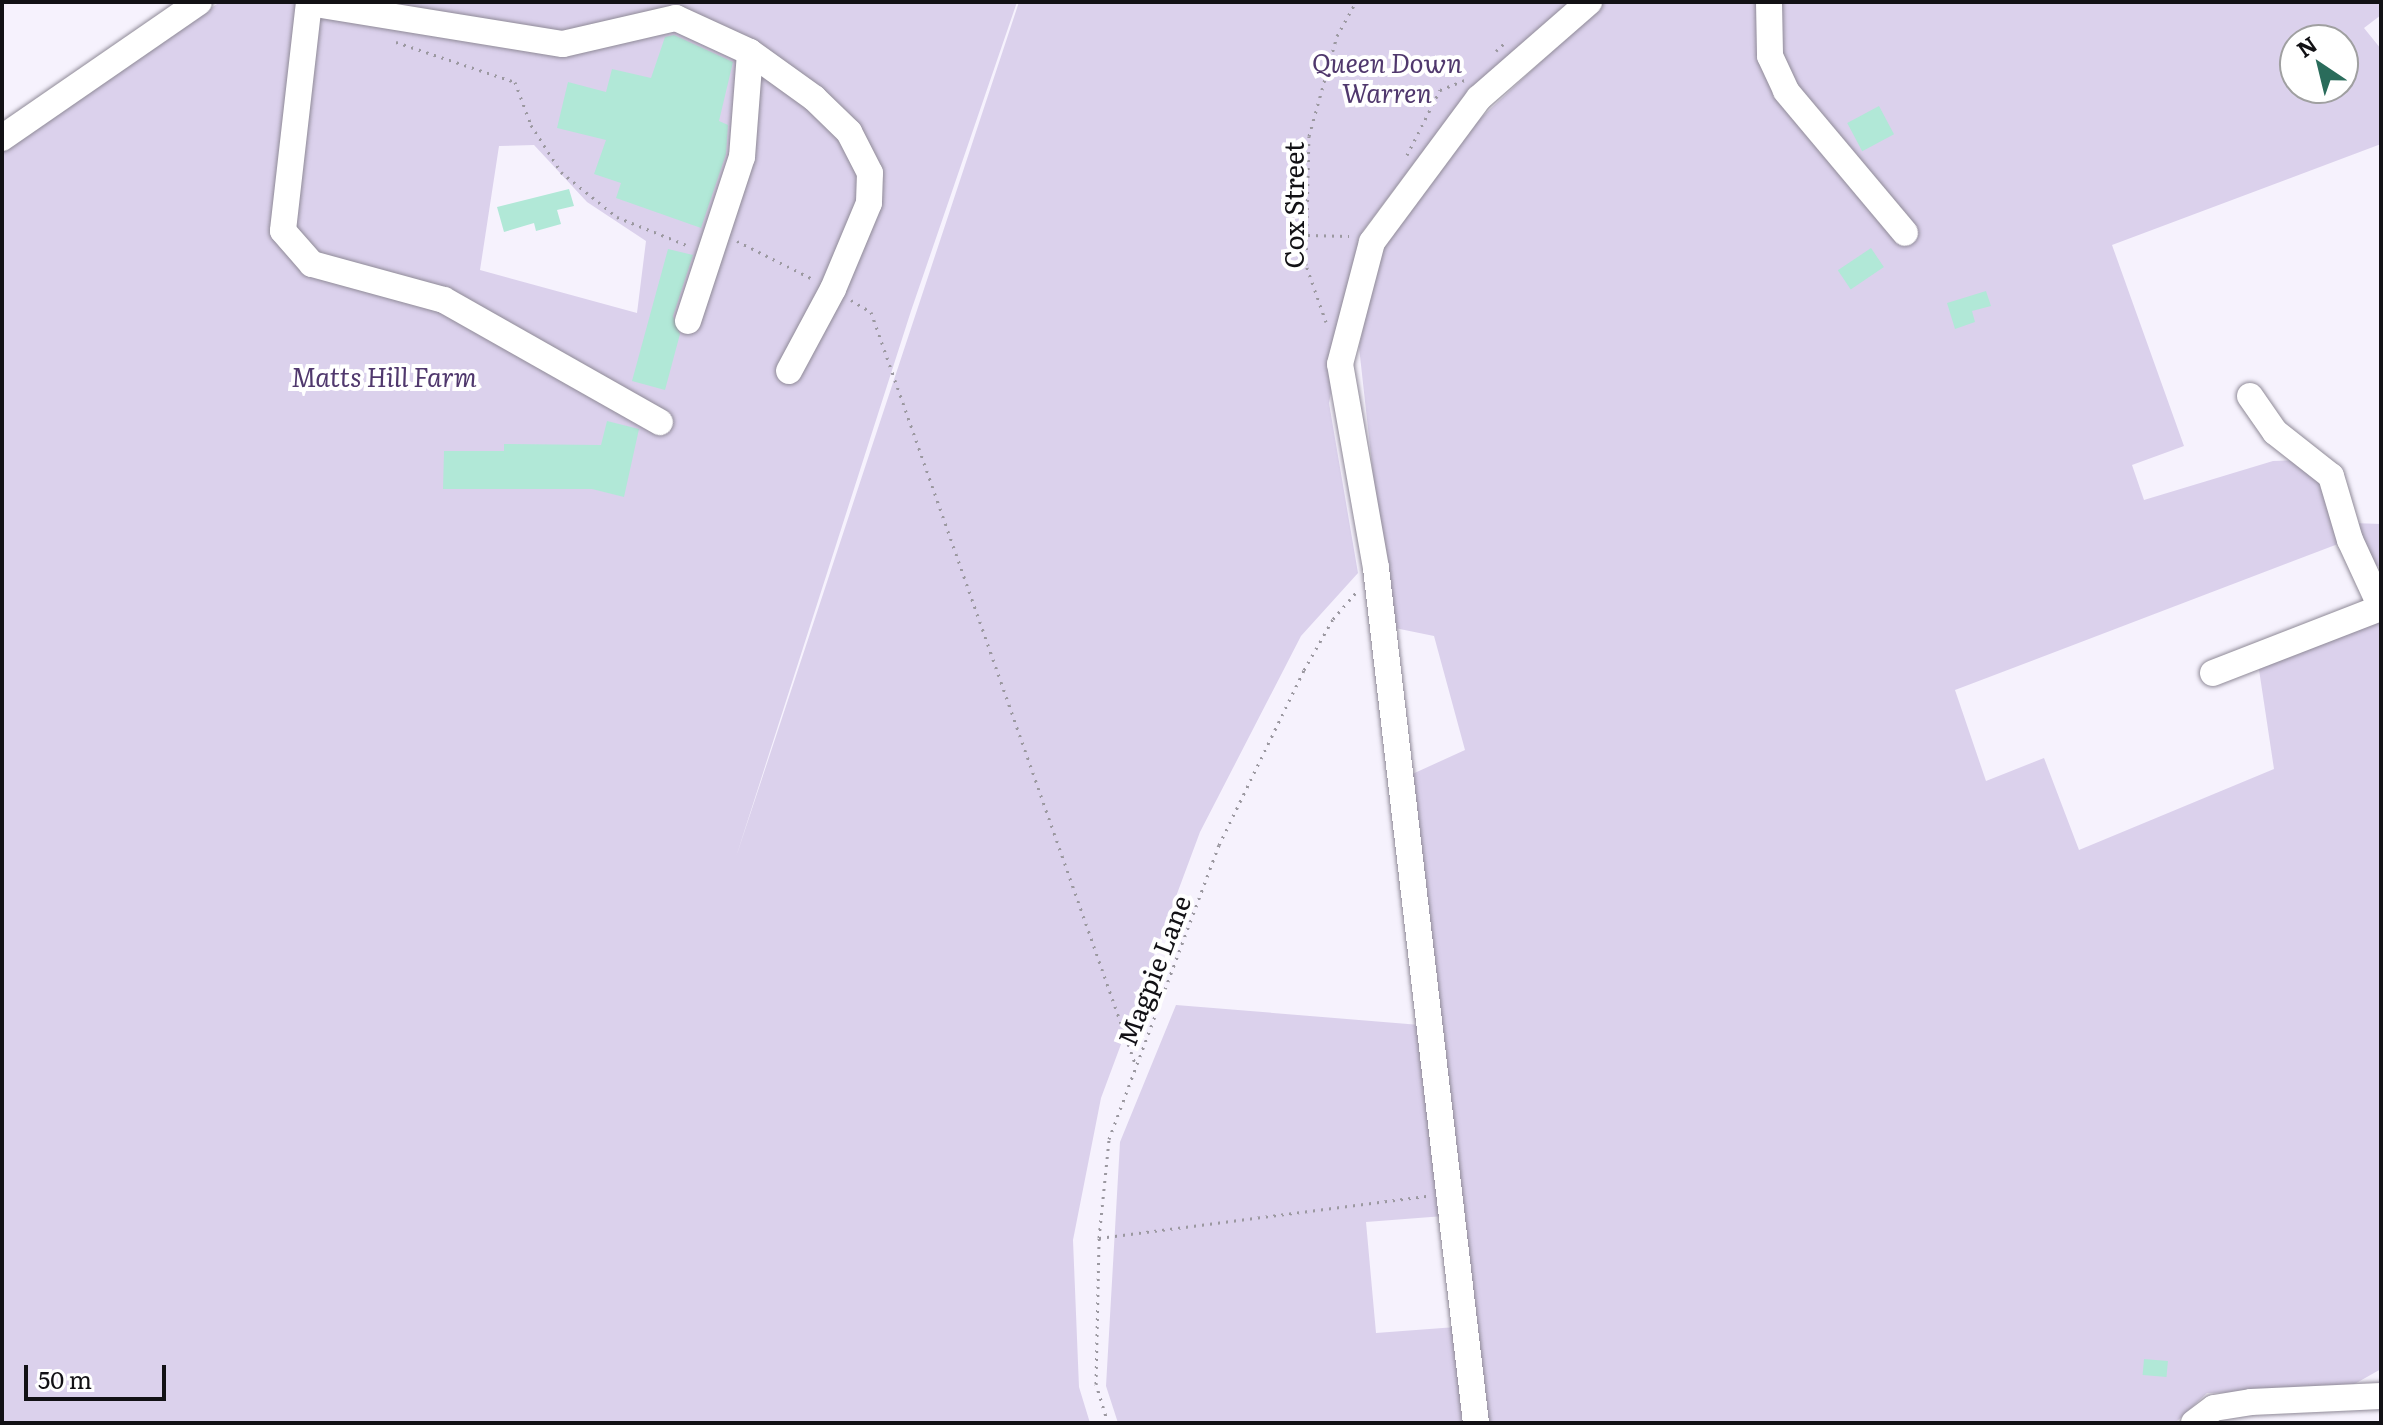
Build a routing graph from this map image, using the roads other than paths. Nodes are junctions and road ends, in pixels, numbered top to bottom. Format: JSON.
{"nodes":[{"id":1,"x":199,"y":2,"type":"edge"},
{"id":2,"x":309,"y":2,"type":"edge"},
{"id":3,"x":1589,"y":2,"type":"edge"},
{"id":4,"x":1769,"y":2,"type":"edge"},
{"id":5,"x":750,"y":52,"type":"junction"},
{"id":6,"x":2,"y":138,"type":"edge"},
{"id":7,"x":1905,"y":233,"type":"dead end"},
{"id":8,"x":688,"y":321,"type":"dead end"},
{"id":9,"x":789,"y":371,"type":"dead end"},
{"id":10,"x":2250,"y":396,"type":"dead end"},
{"id":11,"x":660,"y":422,"type":"dead end"},
{"id":12,"x":2381,"y":608,"type":"edge"},
{"id":13,"x":2213,"y":673,"type":"dead end"},
{"id":14,"x":2381,"y":1396,"type":"edge"},
{"id":15,"x":2297,"y":1411,"type":"edge"},
{"id":16,"x":1476,"y":1423,"type":"edge"},
{"id":17,"x":2194,"y":1423,"type":"edge"}],
"edges":[{"from":1,"to":6,"type":"street"},
{"from":2,"to":5,"type":"street"},
{"from":2,"to":11,"type":"street"},
{"from":3,"to":16,"type":"street"},
{"from":4,"to":7,"type":"street"},
{"from":5,"to":8,"type":"street"},
{"from":5,"to":9,"type":"street"},
{"from":10,"to":12,"type":"street"},
{"from":12,"to":13,"type":"street"},
{"from":14,"to":15,"type":"street"},
{"from":15,"to":17,"type":"street"}]}
